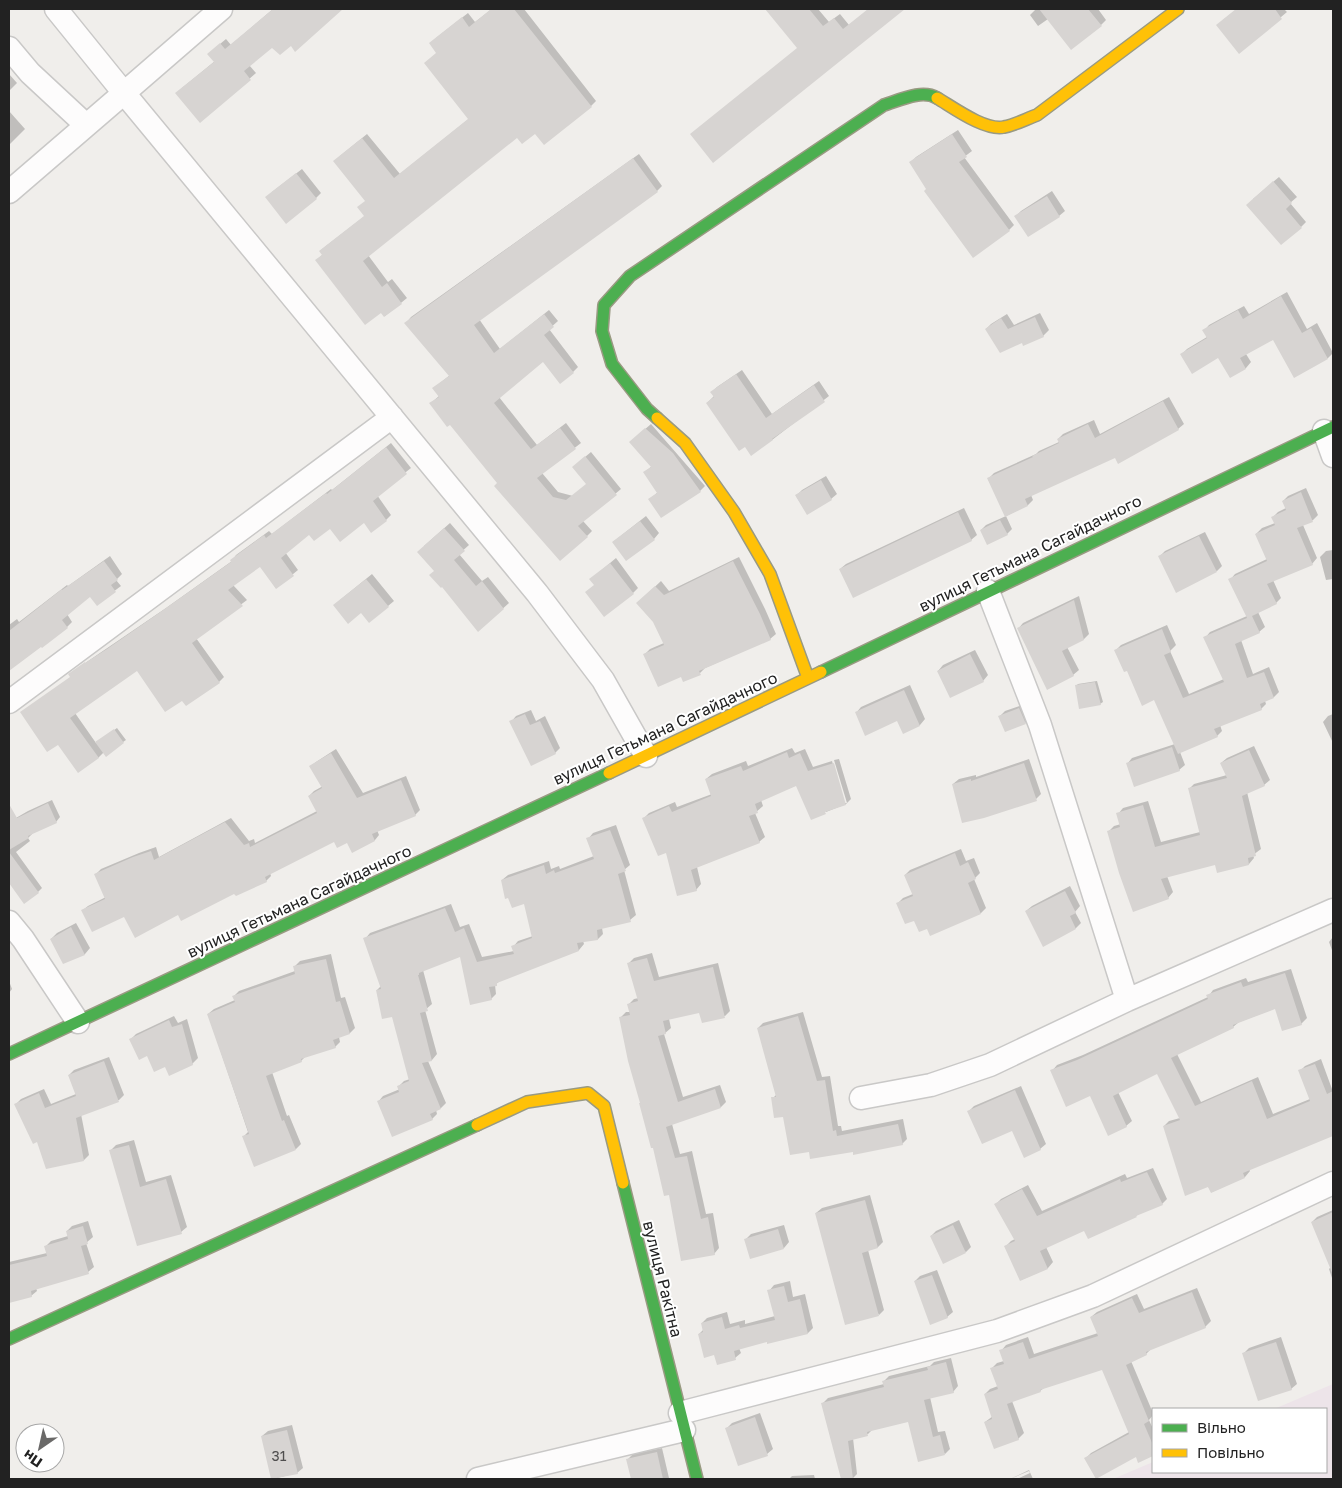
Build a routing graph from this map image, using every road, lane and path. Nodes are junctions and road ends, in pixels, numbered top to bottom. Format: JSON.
{"nodes":[{"id":1,"x":56,"y":9,"type":"edge"},
{"id":2,"x":220,"y":9,"type":"edge"},
{"id":3,"x":1178,"y":9,"type":"edge"},
{"id":4,"x":9,"y":48,"type":"edge"},
{"id":5,"x":124,"y":93,"type":"junction"},
{"id":6,"x":86,"y":125,"type":"junction"},
{"id":7,"x":9,"y":192,"type":"edge"},
{"id":8,"x":392,"y":417,"type":"junction"},
{"id":9,"x":1329,"y":429,"type":"edge"},
{"id":10,"x":1333,"y":456,"type":"edge"},
{"id":11,"x":988,"y":592,"type":"junction"},
{"id":12,"x":808,"y":678,"type":"junction"},
{"id":13,"x":9,"y":702,"type":"edge"},
{"id":14,"x":646,"y":756,"type":"junction"},
{"id":15,"x":1333,"y":910,"type":"edge"},
{"id":16,"x":9,"y":922,"type":"edge"},
{"id":17,"x":1128,"y":1000,"type":"junction"},
{"id":18,"x":78,"y":1022,"type":"junction"},
{"id":19,"x":9,"y":1054,"type":"edge"},
{"id":20,"x":861,"y":1098,"type":"dead end"},
{"id":21,"x":1333,"y":1183,"type":"edge"},
{"id":22,"x":9,"y":1339,"type":"edge"},
{"id":23,"x":682,"y":1421,"type":"junction"},
{"id":24,"x":478,"y":1479,"type":"edge"},
{"id":25,"x":697,"y":1479,"type":"edge"}],
"edges":[{"from":1,"to":5,"type":"street"},
{"from":2,"to":5,"type":"street"},
{"from":3,"to":12,"type":"street"},
{"from":4,"to":6,"type":"street"},
{"from":5,"to":6,"type":"street"},
{"from":5,"to":8,"type":"street"},
{"from":6,"to":7,"type":"street"},
{"from":8,"to":13,"type":"street"},
{"from":8,"to":14,"type":"street"},
{"from":9,"to":10,"type":"street"},
{"from":9,"to":11,"type":"street","name":"вулиця Гетьмана Сагайдачного"},
{"from":11,"to":12,"type":"street","name":"вулиця Гетьмана Сагайдачного"},
{"from":11,"to":17,"type":"street"},
{"from":12,"to":14,"type":"street","name":"вулиця Гетьмана Сагайдачного"},
{"from":14,"to":18,"type":"street","name":"вулиця Гетьмана Сагайдачного"},
{"from":15,"to":17,"type":"street"},
{"from":16,"to":18,"type":"street"},
{"from":17,"to":20,"type":"street"},
{"from":18,"to":19,"type":"street","name":"вулиця Гетьмана Сагайдачного"},
{"from":21,"to":23,"type":"street"},
{"from":22,"to":23,"type":"street","name":"вулиця Ракітна"},
{"from":23,"to":24,"type":"street"},
{"from":23,"to":25,"type":"street","name":"вулиця Ракітна"}]}
